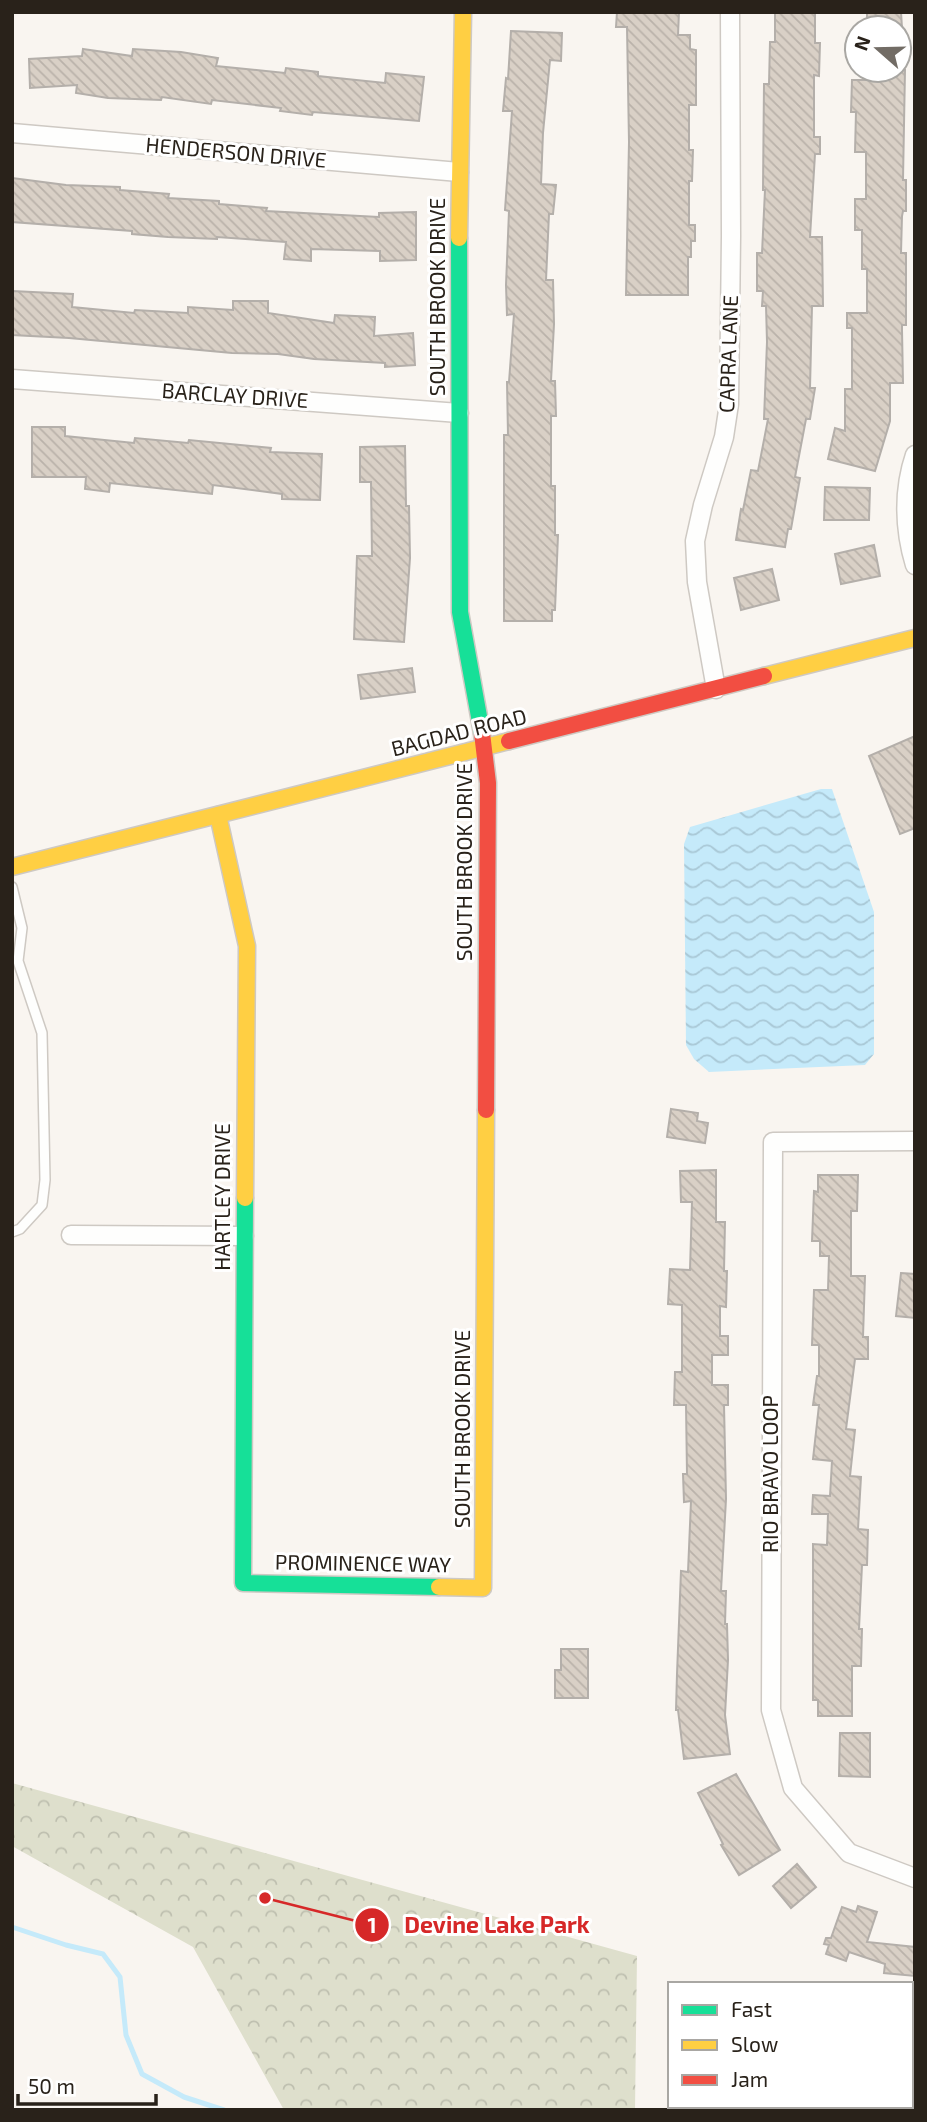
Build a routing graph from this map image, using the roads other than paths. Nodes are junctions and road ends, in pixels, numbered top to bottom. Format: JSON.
{"nodes":[{"id":1,"x":463,"y":12,"type":"edge"},
{"id":2,"x":730,"y":12,"type":"edge"},
{"id":3,"x":12,"y":133,"type":"edge"},
{"id":4,"x":459,"y":173,"type":"junction"},
{"id":5,"x":12,"y":379,"type":"edge"},
{"id":6,"x":459,"y":413,"type":"junction"},
{"id":7,"x":915,"y":455,"type":"edge"},
{"id":8,"x":915,"y":565,"type":"edge"},
{"id":9,"x":915,"y":638,"type":"edge"},
{"id":10,"x":716,"y":689,"type":"junction"},
{"id":11,"x":485,"y":748,"type":"junction"},
{"id":12,"x":218,"y":816,"type":"junction"},
{"id":13,"x":12,"y":867,"type":"edge"},
{"id":14,"x":12,"y":887,"type":"edge"},
{"id":15,"x":15,"y":964,"type":"edge"},
{"id":16,"x":915,"y":1141,"type":"edge"},
{"id":17,"x":12,"y":1232,"type":"edge"},
{"id":18,"x":71,"y":1235,"type":"dead end"},
{"id":19,"x":244,"y":1236,"type":"junction"},
{"id":20,"x":243,"y":1583,"type":"joint"},
{"id":21,"x":483,"y":1588,"type":"joint"},
{"id":22,"x":915,"y":1878,"type":"edge"}],
"edges":[{"from":1,"to":4,"type":"street","name":"SOUTH BROOK DRIVE"},
{"from":2,"to":10,"type":"street","name":"CAPRA LANE"},
{"from":3,"to":4,"type":"street","name":"HENDERSON DRIVE"},
{"from":4,"to":6,"type":"street","name":"SOUTH BROOK DRIVE"},
{"from":5,"to":6,"type":"street","name":"BARCLAY DRIVE"},
{"from":6,"to":11,"type":"street","name":"SOUTH BROOK DRIVE"},
{"from":7,"to":8,"type":"street"},
{"from":9,"to":10,"type":"street","name":"BAGDAD ROAD"},
{"from":10,"to":11,"type":"street","name":"BAGDAD ROAD"},
{"from":11,"to":12,"type":"street","name":"BAGDAD ROAD"},
{"from":11,"to":21,"type":"street","name":"SOUTH BROOK DRIVE"},
{"from":12,"to":13,"type":"street","name":"BAGDAD ROAD"},
{"from":12,"to":19,"type":"street","name":"HARTLEY DRIVE"},
{"from":14,"to":15,"type":"lane"},
{"from":15,"to":17,"type":"lane"},
{"from":16,"to":22,"type":"street","name":"RIO BRAVO LOOP"},
{"from":18,"to":19,"type":"street"},
{"from":19,"to":20,"type":"street","name":"HARTLEY DRIVE"},
{"from":20,"to":21,"type":"street","name":"PROMINENCE WAY"}]}
